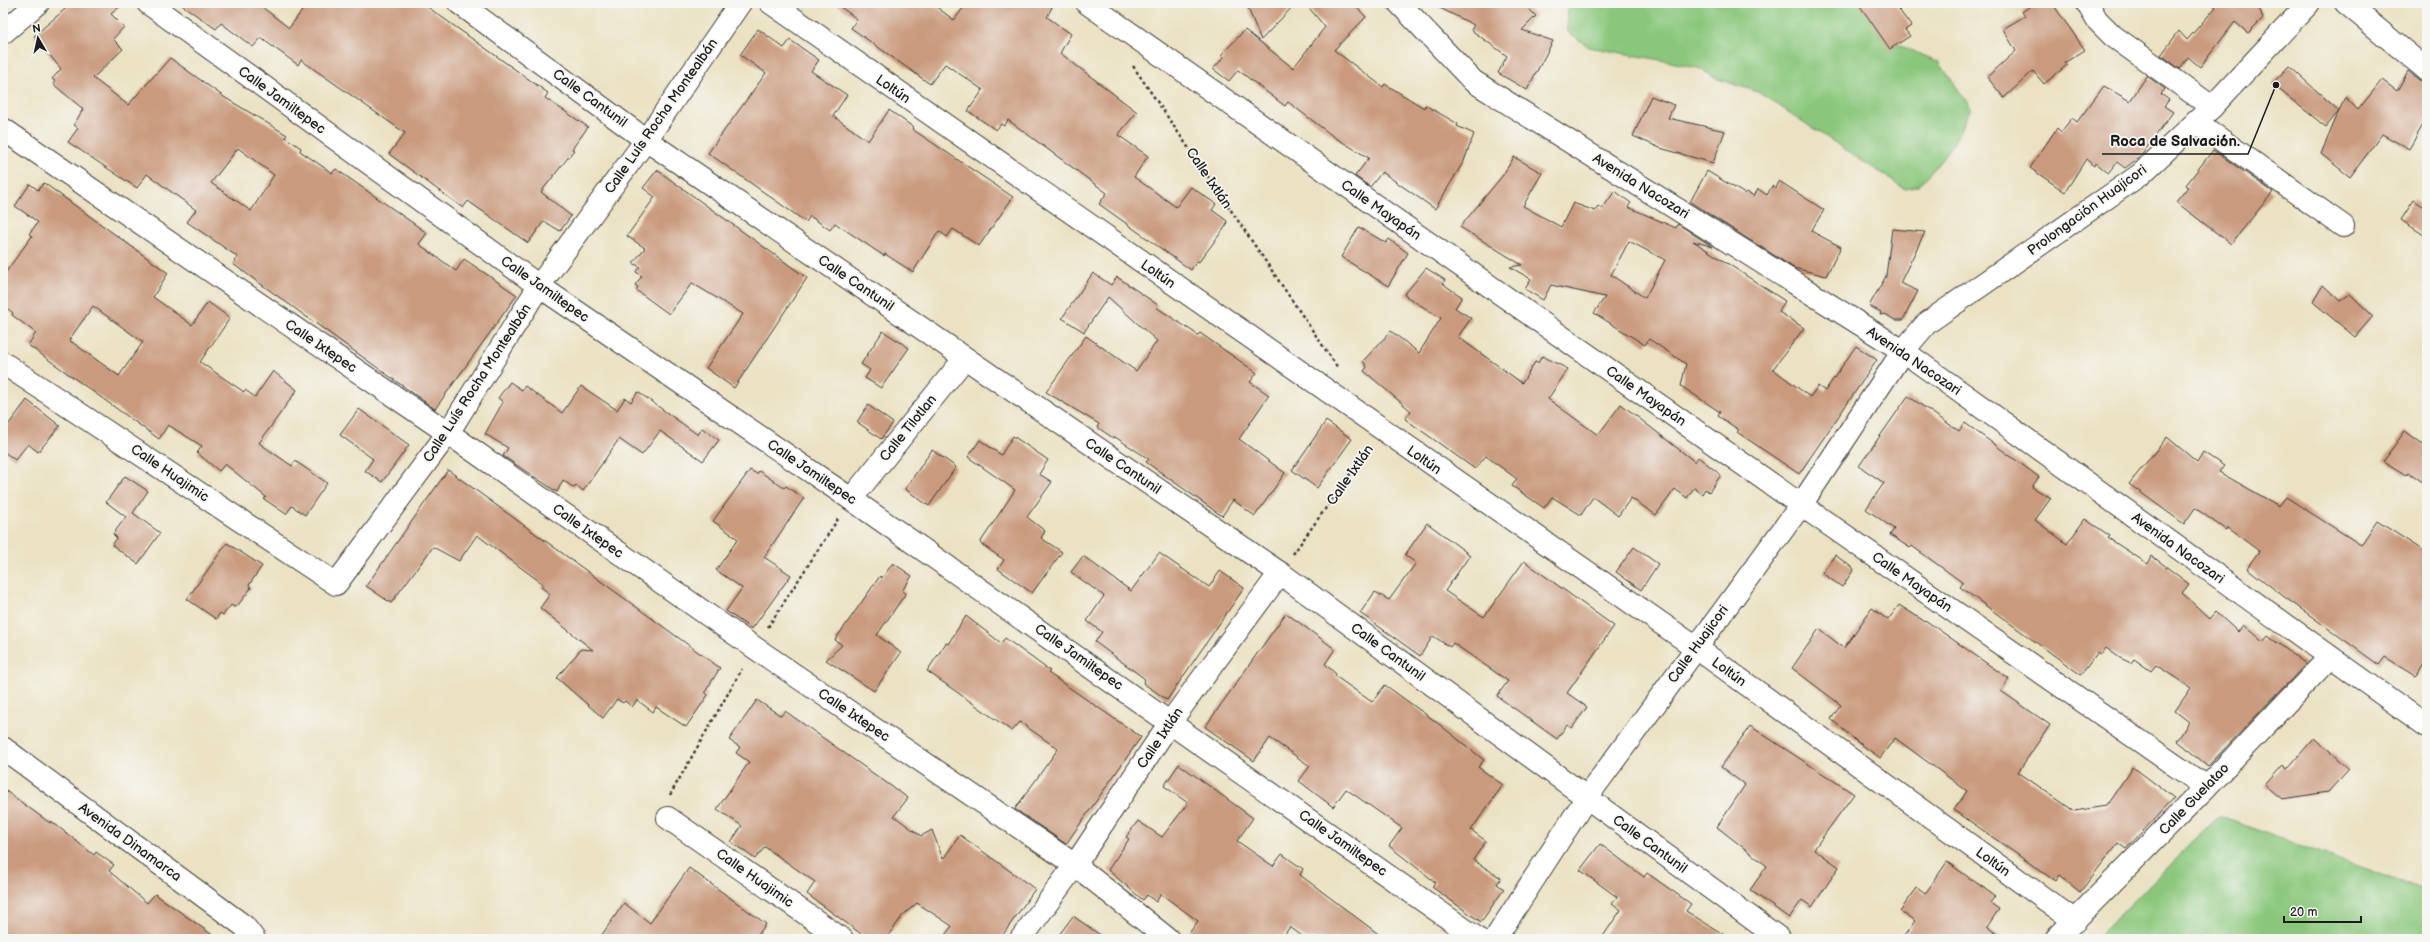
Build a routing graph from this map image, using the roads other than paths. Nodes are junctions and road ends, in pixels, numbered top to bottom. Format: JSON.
{"nodes":[{"id":1,"x":38,"y":3,"type":"edge"},
{"id":2,"x":148,"y":3,"type":"edge"},
{"id":3,"x":459,"y":3,"type":"edge"},
{"id":4,"x":740,"y":3,"type":"edge"},
{"id":5,"x":771,"y":3,"type":"edge"},
{"id":6,"x":1087,"y":3,"type":"edge"},
{"id":7,"x":1399,"y":3,"type":"edge"},
{"id":8,"x":2087,"y":3,"type":"edge"},
{"id":9,"x":2309,"y":3,"type":"edge"},
{"id":10,"x":2346,"y":3,"type":"edge"},
{"id":11,"x":3,"y":33,"type":"edge"},
{"id":12,"x":2427,"y":70,"type":"edge"},
{"id":13,"x":2212,"y":107,"type":"junction"},
{"id":14,"x":2196,"y":122,"type":"junction"},
{"id":15,"x":3,"y":129,"type":"edge"},
{"id":16,"x":646,"y":140,"type":"junction"},
{"id":17,"x":2343,"y":226,"type":"dead end"},
{"id":18,"x":539,"y":286,"type":"junction"},
{"id":19,"x":1903,"y":350,"type":"junction"},
{"id":20,"x":965,"y":358,"type":"junction"},
{"id":21,"x":3,"y":363,"type":"edge"},
{"id":22,"x":448,"y":433,"type":"junction"},
{"id":23,"x":851,"y":498,"type":"junction"},
{"id":24,"x":1801,"y":505,"type":"junction"},
{"id":25,"x":1280,"y":573,"type":"junction"},
{"id":26,"x":336,"y":584,"type":"joint"},
{"id":27,"x":1695,"y":648,"type":"junction"},
{"id":28,"x":2330,"y":657,"type":"junction"},
{"id":29,"x":1171,"y":721,"type":"junction"},
{"id":30,"x":2427,"y":726,"type":"edge"},
{"id":31,"x":3,"y":748,"type":"edge"},
{"id":32,"x":2206,"y":787,"type":"junction"},
{"id":33,"x":1587,"y":797,"type":"junction"},
{"id":34,"x":668,"y":818,"type":"dead end"},
{"id":35,"x":1075,"y":865,"type":"junction"},
{"id":36,"x":2075,"y":921,"type":"junction"},
{"id":37,"x":254,"y":939,"type":"edge"},
{"id":38,"x":842,"y":939,"type":"edge"},
{"id":39,"x":1021,"y":939,"type":"edge"},
{"id":40,"x":1168,"y":939,"type":"edge"},
{"id":41,"x":1478,"y":939,"type":"edge"},
{"id":42,"x":1495,"y":939,"type":"edge"},
{"id":43,"x":1780,"y":939,"type":"edge"},
{"id":44,"x":2056,"y":939,"type":"edge"}],
"edges":[{"from":1,"to":11,"type":"street"},
{"from":2,"to":18,"type":"street","name":"Calle Jamiltepec"},
{"from":3,"to":16,"type":"street","name":"Calle Cantunil"},
{"from":4,"to":16,"type":"street","name":"Calle Luís Rocha Montealbán"},
{"from":5,"to":27,"type":"street","name":"Loltún"},
{"from":6,"to":24,"type":"street","name":"Calle Mayapán"},
{"from":7,"to":19,"type":"street","name":"Avenida Nacozari"},
{"from":8,"to":13,"type":"street"},
{"from":9,"to":13,"type":"street","name":"Prolongación Huajicori"},
{"from":10,"to":12,"type":"street"},
{"from":13,"to":14,"type":"street","name":"Prolongación Huajicori"},
{"from":14,"to":17,"type":"street"},
{"from":14,"to":19,"type":"street","name":"Prolongación Huajicori"},
{"from":15,"to":22,"type":"street","name":"Calle Ixtepec"},
{"from":16,"to":18,"type":"street","name":"Calle Luís Rocha Montealbán"},
{"from":16,"to":20,"type":"street","name":"Calle Cantunil"},
{"from":18,"to":22,"type":"street","name":"Calle Luís Rocha Montealbán"},
{"from":18,"to":23,"type":"street","name":"Calle Jamiltepec"},
{"from":19,"to":24,"type":"street","name":"Calle Huajicori"},
{"from":19,"to":28,"type":"street","name":"Avenida Nacozari"},
{"from":20,"to":23,"type":"street","name":"Calle Tilotlan"},
{"from":20,"to":25,"type":"street","name":"Calle Cantunil"},
{"from":21,"to":26,"type":"street","name":"Calle Huajimic"},
{"from":22,"to":26,"type":"street","name":"Calle Luís Rocha Montealbán"},
{"from":22,"to":35,"type":"street","name":"Calle Ixtepec"},
{"from":23,"to":29,"type":"street","name":"Calle Jamiltepec"},
{"from":24,"to":27,"type":"street","name":"Calle Huajicori"},
{"from":24,"to":32,"type":"street","name":"Calle Mayapán"},
{"from":25,"to":29,"type":"street","name":"Calle Ixtlán"},
{"from":25,"to":33,"type":"street","name":"Calle Cantunil"},
{"from":27,"to":33,"type":"street","name":"Calle Huajicori"},
{"from":27,"to":36,"type":"street","name":"Loltún"},
{"from":28,"to":30,"type":"street","name":"Avenida Nacozari"},
{"from":28,"to":32,"type":"street","name":"Calle Guelatao"},
{"from":29,"to":35,"type":"street","name":"Calle Ixtlán"},
{"from":29,"to":41,"type":"street","name":"Calle Jamiltepec"},
{"from":31,"to":37,"type":"street","name":"Avenida Dinamarca"},
{"from":32,"to":36,"type":"street","name":"Calle Guelatao"},
{"from":33,"to":42,"type":"street","name":"Calle Huajicori"},
{"from":33,"to":43,"type":"street","name":"Calle Cantunil"},
{"from":34,"to":38,"type":"street","name":"Calle Huajimic"},
{"from":35,"to":39,"type":"street","name":"Calle Ixtlán"},
{"from":35,"to":40,"type":"street","name":"Calle Ixtepec"},
{"from":36,"to":44,"type":"street","name":"Calle Guelatao"}]}
